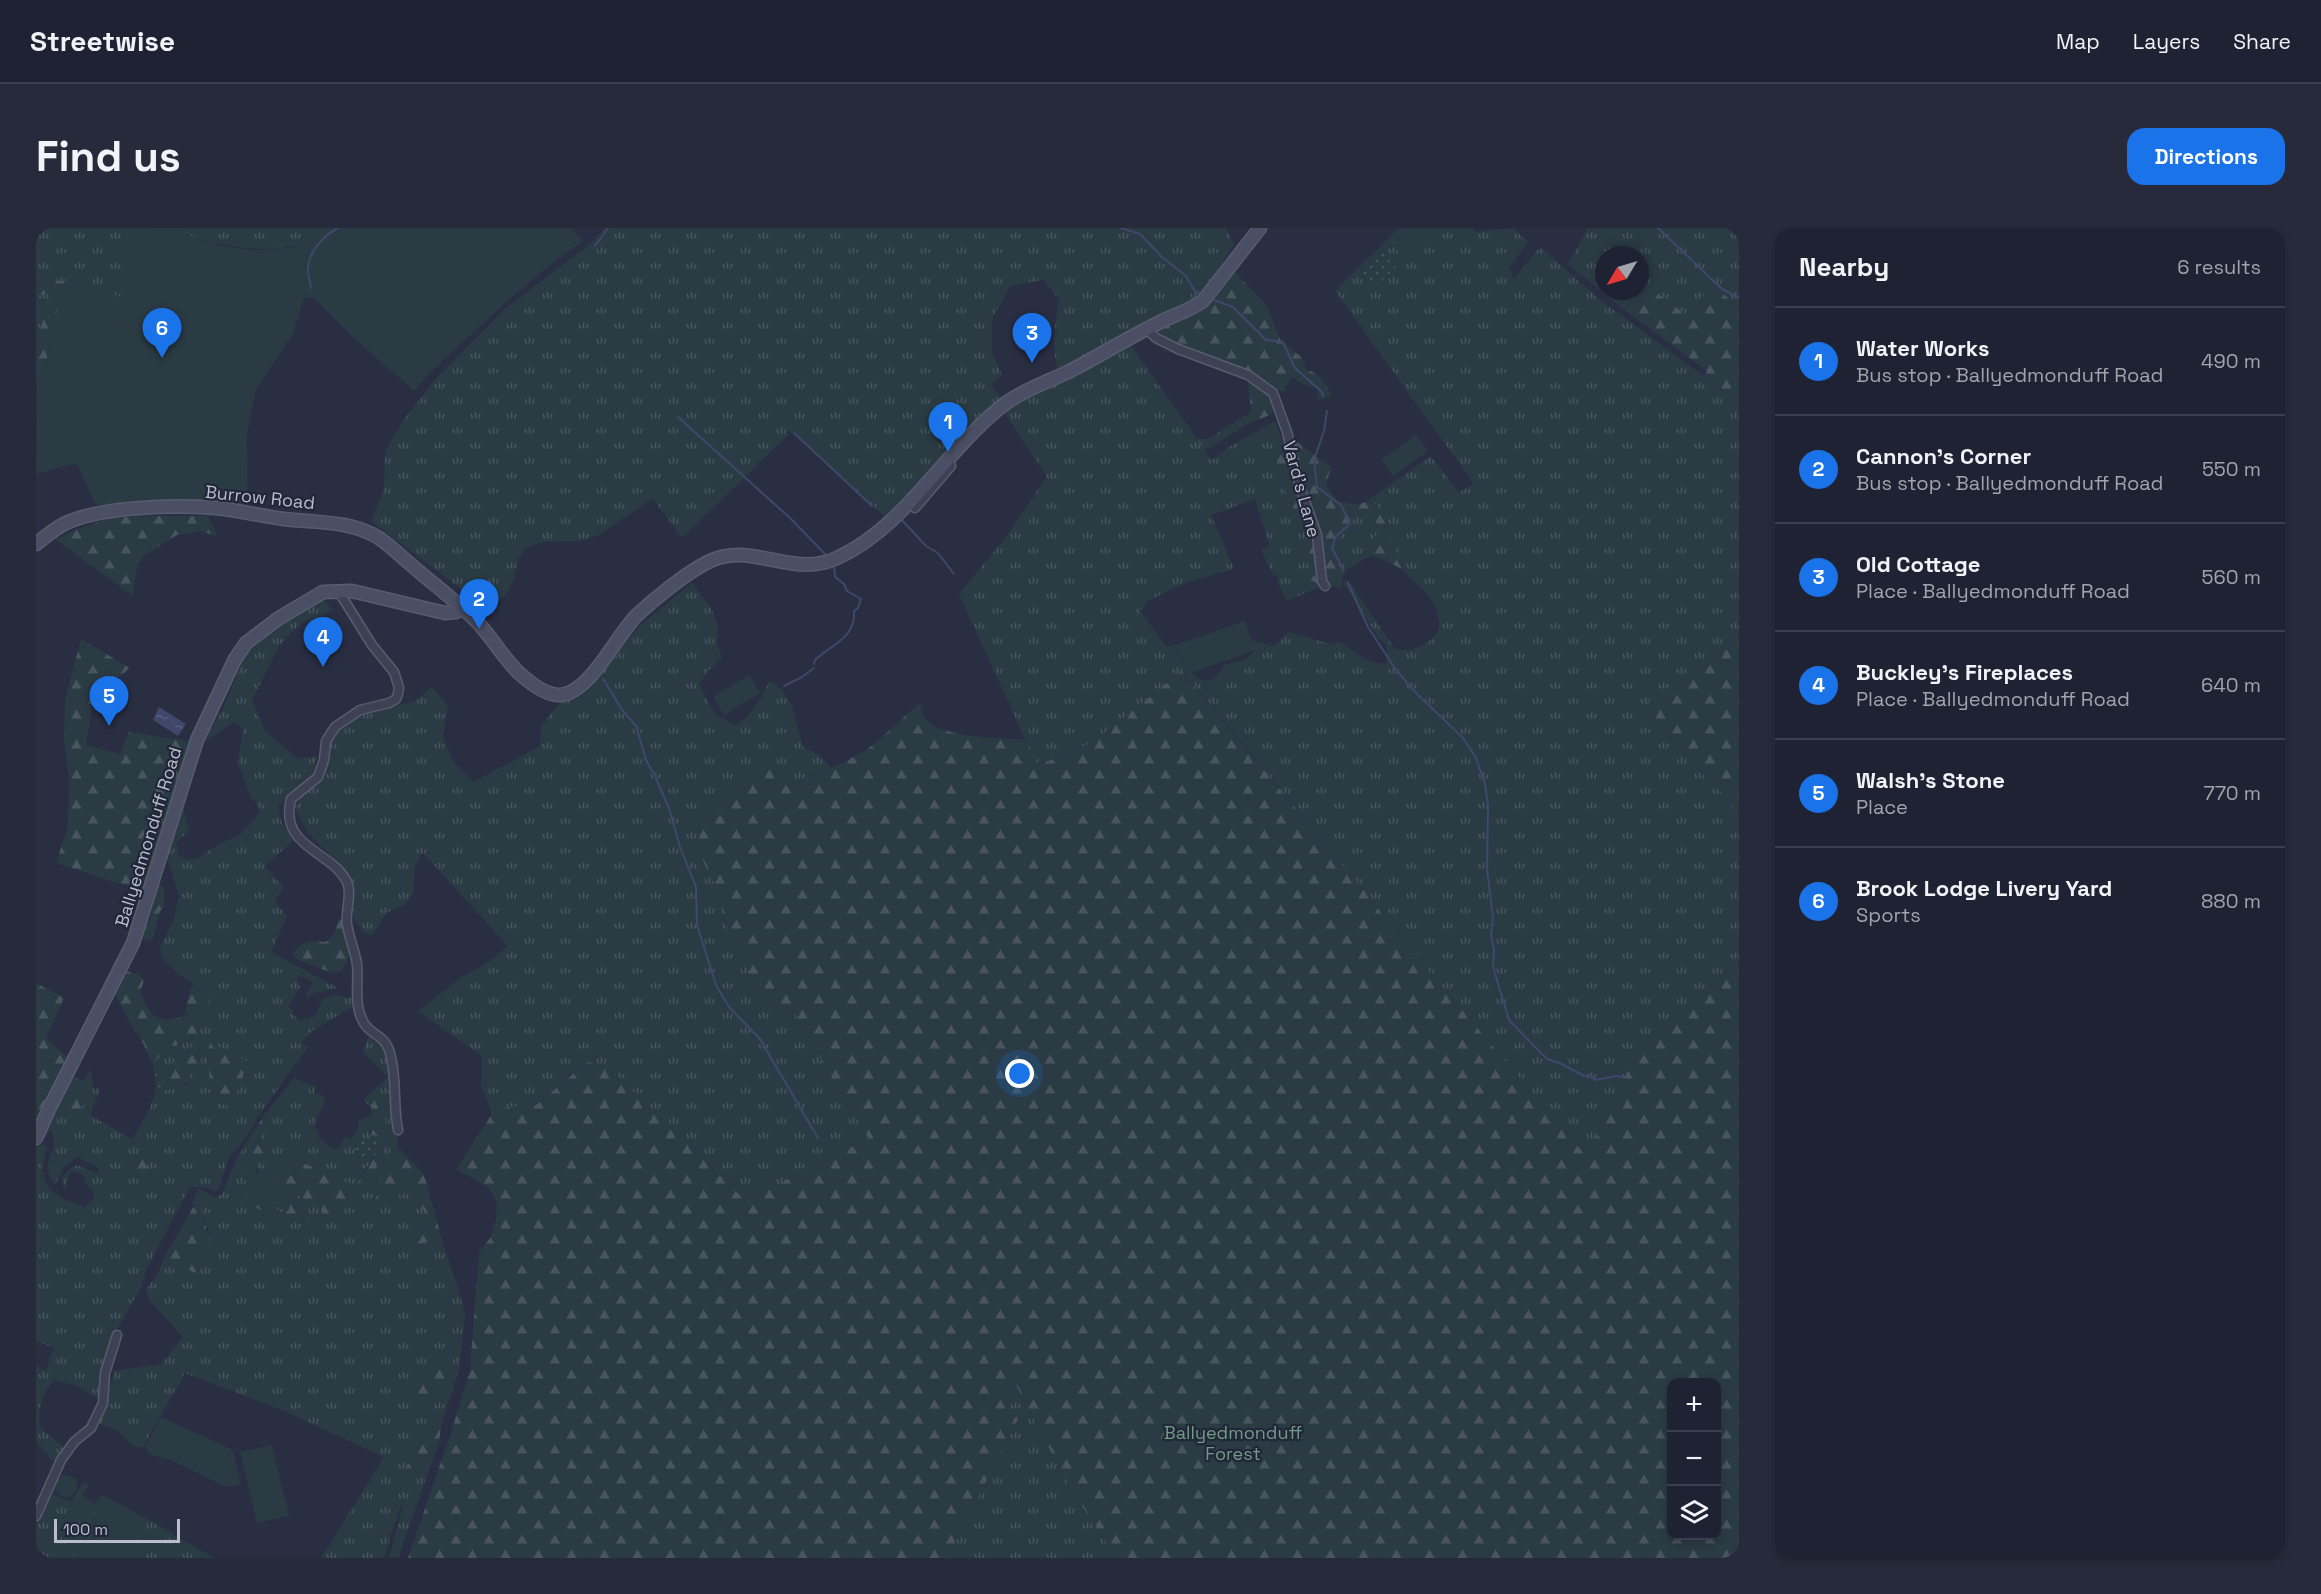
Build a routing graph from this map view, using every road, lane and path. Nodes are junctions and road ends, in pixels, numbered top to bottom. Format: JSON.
{"nodes":[{"id":1,"x":1260,"y":228,"type":"edge"},
{"id":2,"x":1147,"y":329,"type":"junction"},
{"id":3,"x":949,"y":458,"type":"junction"},
{"id":4,"x":915,"y":508,"type":"dead end"},
{"id":5,"x":36,"y":544,"type":"edge"},
{"id":6,"x":1325,"y":586,"type":"dead end"},
{"id":7,"x":339,"y":592,"type":"junction"},
{"id":8,"x":461,"y":607,"type":"junction"},
{"id":9,"x":398,"y":1130,"type":"dead end"},
{"id":10,"x":36,"y":1138,"type":"edge"},
{"id":11,"x":117,"y":1335,"type":"dead end"},
{"id":12,"x":36,"y":1516,"type":"edge"}],
"edges":[{"from":1,"to":2,"type":"street"},
{"from":2,"to":3,"type":"street"},
{"from":2,"to":6,"type":"street","name":"Vard's Lane"},
{"from":3,"to":4,"type":"street"},
{"from":3,"to":8,"type":"street"},
{"from":5,"to":8,"type":"street","name":"Burrow Road"},
{"from":7,"to":8,"type":"street","name":"Ballyedmonduff Road"},
{"from":7,"to":9,"type":"street"},
{"from":7,"to":10,"type":"street","name":"Ballyedmonduff Road"},
{"from":11,"to":12,"type":"street"}]}
